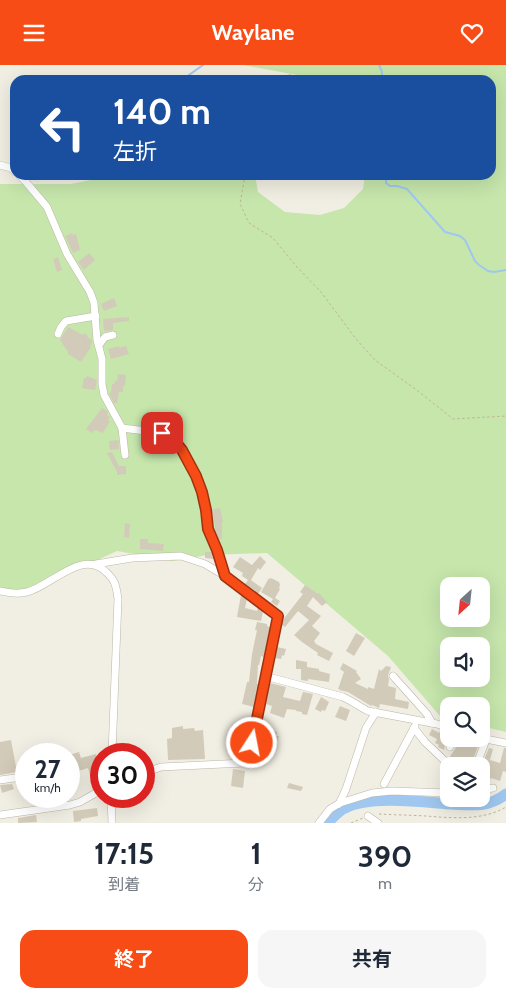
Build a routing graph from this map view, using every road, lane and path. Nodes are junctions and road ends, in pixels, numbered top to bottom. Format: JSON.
{"nodes":[{"id":1,"x":24,"y":180,"type":"edge"},
{"id":2,"x":243,"y":180,"type":"edge"},
{"id":3,"x":96,"y":316,"type":"junction"},
{"id":4,"x":58,"y":334,"type":"dead end"},
{"id":5,"x":113,"y":335,"type":"dead end"},
{"id":6,"x":98,"y":345,"type":"junction"},
{"id":7,"x":506,"y":416,"type":"edge"},
{"id":8,"x":122,"y":428,"type":"junction"},
{"id":9,"x":125,"y":455,"type":"dead end"},
{"id":10,"x":96,"y":564,"type":"junction"},
{"id":11,"x":225,"y":576,"type":"junction"},
{"id":12,"x":0,"y":591,"type":"edge"},
{"id":13,"x":265,"y":676,"type":"junction"},
{"id":14,"x":393,"y":677,"type":"dead end"},
{"id":15,"x":376,"y":712,"type":"junction"},
{"id":16,"x":432,"y":723,"type":"junction"},
{"id":17,"x":415,"y":724,"type":"junction"},
{"id":18,"x":440,"y":725,"type":"edge"},
{"id":19,"x":490,"y":740,"type":"edge"},
{"id":20,"x":112,"y":743,"type":"edge"},
{"id":21,"x":506,"y":743,"type":"edge"},
{"id":22,"x":441,"y":757,"type":"edge"},
{"id":23,"x":155,"y":769,"type":"edge"},
{"id":24,"x":15,"y":778,"type":"edge"},
{"id":25,"x":0,"y":780,"type":"edge"},
{"id":26,"x":384,"y":784,"type":"dead end"},
{"id":27,"x":490,"y":788,"type":"edge"},
{"id":28,"x":493,"y":788,"type":"dead end"},
{"id":29,"x":440,"y":793,"type":"edge"},
{"id":30,"x":90,"y":796,"type":"edge"},
{"id":31,"x":338,"y":804,"type":"junction"},
{"id":32,"x":506,"y":807,"type":"edge"},
{"id":33,"x":111,"y":808,"type":"edge"},
{"id":34,"x":0,"y":814,"type":"edge"},
{"id":35,"x":368,"y":816,"type":"junction"},
{"id":36,"x":112,"y":823,"type":"edge"},
{"id":37,"x":319,"y":823,"type":"edge"},
{"id":38,"x":350,"y":823,"type":"edge"},
{"id":39,"x":378,"y":823,"type":"edge"}],
"edges":[{"from":1,"to":3,"type":"street"},
{"from":2,"to":7,"type":"path"},
{"from":3,"to":4,"type":"street"},
{"from":3,"to":6,"type":"street"},
{"from":5,"to":6,"type":"street"},
{"from":6,"to":8,"type":"street"},
{"from":8,"to":9,"type":"street"},
{"from":8,"to":11,"type":"street"},
{"from":10,"to":11,"type":"street"},
{"from":10,"to":12,"type":"street"},
{"from":10,"to":20,"type":"street"},
{"from":11,"to":13,"type":"street"},
{"from":13,"to":15,"type":"street"},
{"from":13,"to":23,"type":"street"},
{"from":14,"to":16,"type":"street"},
{"from":15,"to":17,"type":"street"},
{"from":15,"to":31,"type":"street"},
{"from":16,"to":17,"type":"street"},
{"from":16,"to":18,"type":"street"},
{"from":17,"to":22,"type":"street"},
{"from":17,"to":26,"type":"street"},
{"from":19,"to":21,"type":"street"},
{"from":24,"to":25,"type":"street"},
{"from":27,"to":28,"type":"street"},
{"from":29,"to":31,"type":"street"},
{"from":30,"to":34,"type":"street"},
{"from":31,"to":37,"type":"street"},
{"from":32,"to":35,"type":"path"},
{"from":33,"to":36,"type":"street"},
{"from":35,"to":38,"type":"path"},
{"from":35,"to":39,"type":"street"}]}
